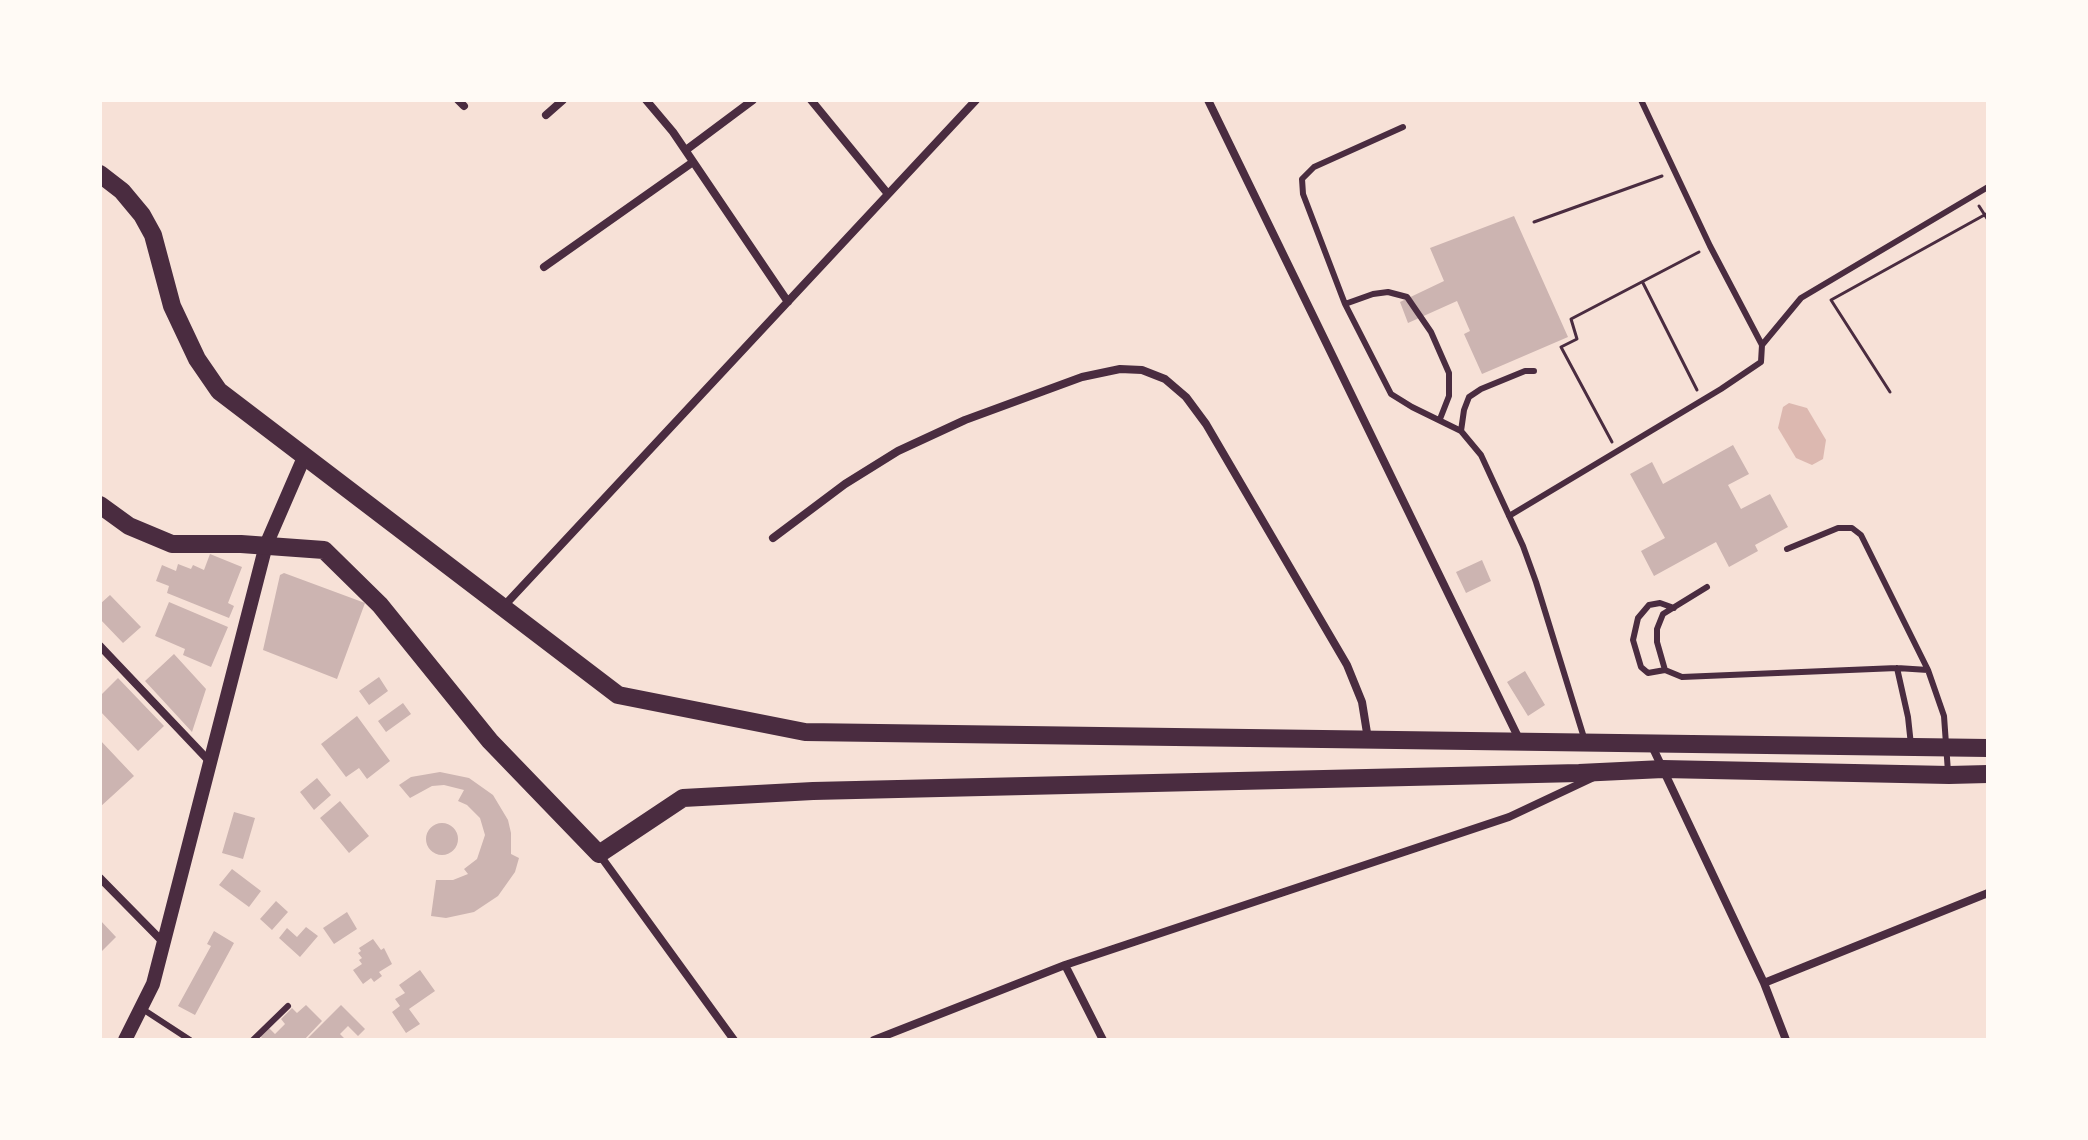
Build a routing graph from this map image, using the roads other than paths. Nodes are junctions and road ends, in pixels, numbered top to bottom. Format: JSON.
{"nodes":[{"id":1,"x":563,"y":100,"type":"edge"},
{"id":2,"x":646,"y":100,"type":"edge"},
{"id":3,"x":753,"y":100,"type":"edge"},
{"id":4,"x":811,"y":100,"type":"edge"},
{"id":5,"x":976,"y":100,"type":"edge"},
{"id":6,"x":1208,"y":100,"type":"edge"},
{"id":7,"x":1641,"y":100,"type":"edge"},
{"id":8,"x":546,"y":115,"type":"dead end"},
{"id":9,"x":1403,"y":127,"type":"dead end"},
{"id":10,"x":686,"y":150,"type":"junction"},
{"id":11,"x":693,"y":162,"type":"junction"},
{"id":12,"x":100,"y":174,"type":"edge"},
{"id":13,"x":1988,"y":187,"type":"edge"},
{"id":14,"x":888,"y":194,"type":"junction"},
{"id":15,"x":544,"y":267,"type":"dead end"},
{"id":16,"x":788,"y":302,"type":"junction"},
{"id":17,"x":1345,"y":304,"type":"junction"},
{"id":18,"x":1762,"y":345,"type":"junction"},
{"id":19,"x":1534,"y":371,"type":"dead end"},
{"id":20,"x":1440,"y":419,"type":"junction"},
{"id":21,"x":1461,"y":431,"type":"junction"},
{"id":22,"x":305,"y":455,"type":"junction"},
{"id":23,"x":100,"y":505,"type":"edge"},
{"id":24,"x":1509,"y":516,"type":"junction"},
{"id":25,"x":773,"y":538,"type":"dead end"},
{"id":26,"x":266,"y":545,"type":"junction"},
{"id":27,"x":1787,"y":549,"type":"dead end"},
{"id":28,"x":1707,"y":587,"type":"dead end"},
{"id":29,"x":503,"y":607,"type":"junction"},
{"id":30,"x":1674,"y":608,"type":"junction"},
{"id":31,"x":100,"y":646,"type":"edge"},
{"id":32,"x":1897,"y":668,"type":"junction"},
{"id":33,"x":1665,"y":670,"type":"junction"},
{"id":34,"x":1928,"y":670,"type":"junction"},
{"id":35,"x":1369,"y":741,"type":"junction"},
{"id":36,"x":1520,"y":742,"type":"junction"},
{"id":37,"x":1595,"y":743,"type":"junction"},
{"id":38,"x":1651,"y":744,"type":"junction"},
{"id":39,"x":1911,"y":748,"type":"junction"},
{"id":40,"x":1988,"y":748,"type":"edge"},
{"id":41,"x":1947,"y":749,"type":"junction"},
{"id":42,"x":211,"y":764,"type":"junction"},
{"id":43,"x":1663,"y":769,"type":"junction"},
{"id":44,"x":1605,"y":772,"type":"junction"},
{"id":45,"x":1988,"y":774,"type":"edge"},
{"id":46,"x":1949,"y":775,"type":"junction"},
{"id":47,"x":599,"y":854,"type":"junction"},
{"id":48,"x":100,"y":878,"type":"edge"},
{"id":49,"x":1988,"y":893,"type":"edge"},
{"id":50,"x":164,"y":943,"type":"junction"},
{"id":51,"x":1065,"y":965,"type":"junction"},
{"id":52,"x":1764,"y":983,"type":"junction"},
{"id":53,"x":288,"y":1006,"type":"dead end"},
{"id":54,"x":141,"y":1008,"type":"junction"},
{"id":55,"x":125,"y":1040,"type":"edge"},
{"id":56,"x":190,"y":1040,"type":"edge"},
{"id":57,"x":253,"y":1040,"type":"edge"},
{"id":58,"x":734,"y":1040,"type":"edge"},
{"id":59,"x":874,"y":1040,"type":"edge"},
{"id":60,"x":1103,"y":1040,"type":"edge"},
{"id":61,"x":1786,"y":1040,"type":"edge"}],
"edges":[{"from":1,"to":8,"type":"street"},
{"from":2,"to":10,"type":"street"},
{"from":3,"to":10,"type":"street"},
{"from":4,"to":14,"type":"street"},
{"from":5,"to":14,"type":"street"},
{"from":6,"to":36,"type":"street"},
{"from":7,"to":18,"type":"lane"},
{"from":9,"to":17,"type":"lane"},
{"from":10,"to":11,"type":"street"},
{"from":11,"to":15,"type":"street"},
{"from":11,"to":16,"type":"street"},
{"from":12,"to":22,"type":"main road"},
{"from":13,"to":18,"type":"lane"},
{"from":14,"to":16,"type":"street"},
{"from":16,"to":29,"type":"street"},
{"from":17,"to":20,"type":"lane"},
{"from":17,"to":20,"type":"lane"},
{"from":18,"to":24,"type":"lane"},
{"from":19,"to":21,"type":"lane"},
{"from":20,"to":21,"type":"lane"},
{"from":21,"to":24,"type":"lane"},
{"from":22,"to":26,"type":"street"},
{"from":22,"to":29,"type":"main road"},
{"from":23,"to":26,"type":"main road"},
{"from":24,"to":37,"type":"lane"},
{"from":25,"to":35,"type":"street"},
{"from":26,"to":42,"type":"street"},
{"from":26,"to":47,"type":"main road"},
{"from":27,"to":34,"type":"lane"},
{"from":28,"to":30,"type":"lane"},
{"from":29,"to":35,"type":"main road"},
{"from":30,"to":33,"type":"lane"},
{"from":30,"to":33,"type":"lane"},
{"from":31,"to":42,"type":"street"},
{"from":32,"to":33,"type":"lane"},
{"from":32,"to":34,"type":"lane"},
{"from":32,"to":39,"type":"lane"},
{"from":34,"to":41,"type":"lane"},
{"from":35,"to":36,"type":"main road"},
{"from":36,"to":37,"type":"main road"},
{"from":37,"to":38,"type":"main road"},
{"from":37,"to":44,"type":"street"},
{"from":38,"to":39,"type":"main road"},
{"from":38,"to":43,"type":"street"},
{"from":39,"to":41,"type":"main road"},
{"from":40,"to":41,"type":"main road"},
{"from":41,"to":46,"type":"lane"},
{"from":42,"to":50,"type":"street"},
{"from":43,"to":44,"type":"main road"},
{"from":43,"to":46,"type":"main road"},
{"from":43,"to":52,"type":"street"},
{"from":44,"to":47,"type":"main road"},
{"from":44,"to":51,"type":"street"},
{"from":45,"to":46,"type":"main road"},
{"from":47,"to":58,"type":"street"},
{"from":48,"to":50,"type":"street"},
{"from":49,"to":52,"type":"street"},
{"from":50,"to":54,"type":"street"},
{"from":51,"to":59,"type":"street"},
{"from":51,"to":60,"type":"street"},
{"from":52,"to":61,"type":"street"},
{"from":53,"to":57,"type":"lane"},
{"from":54,"to":55,"type":"street"},
{"from":54,"to":56,"type":"lane"}]}
